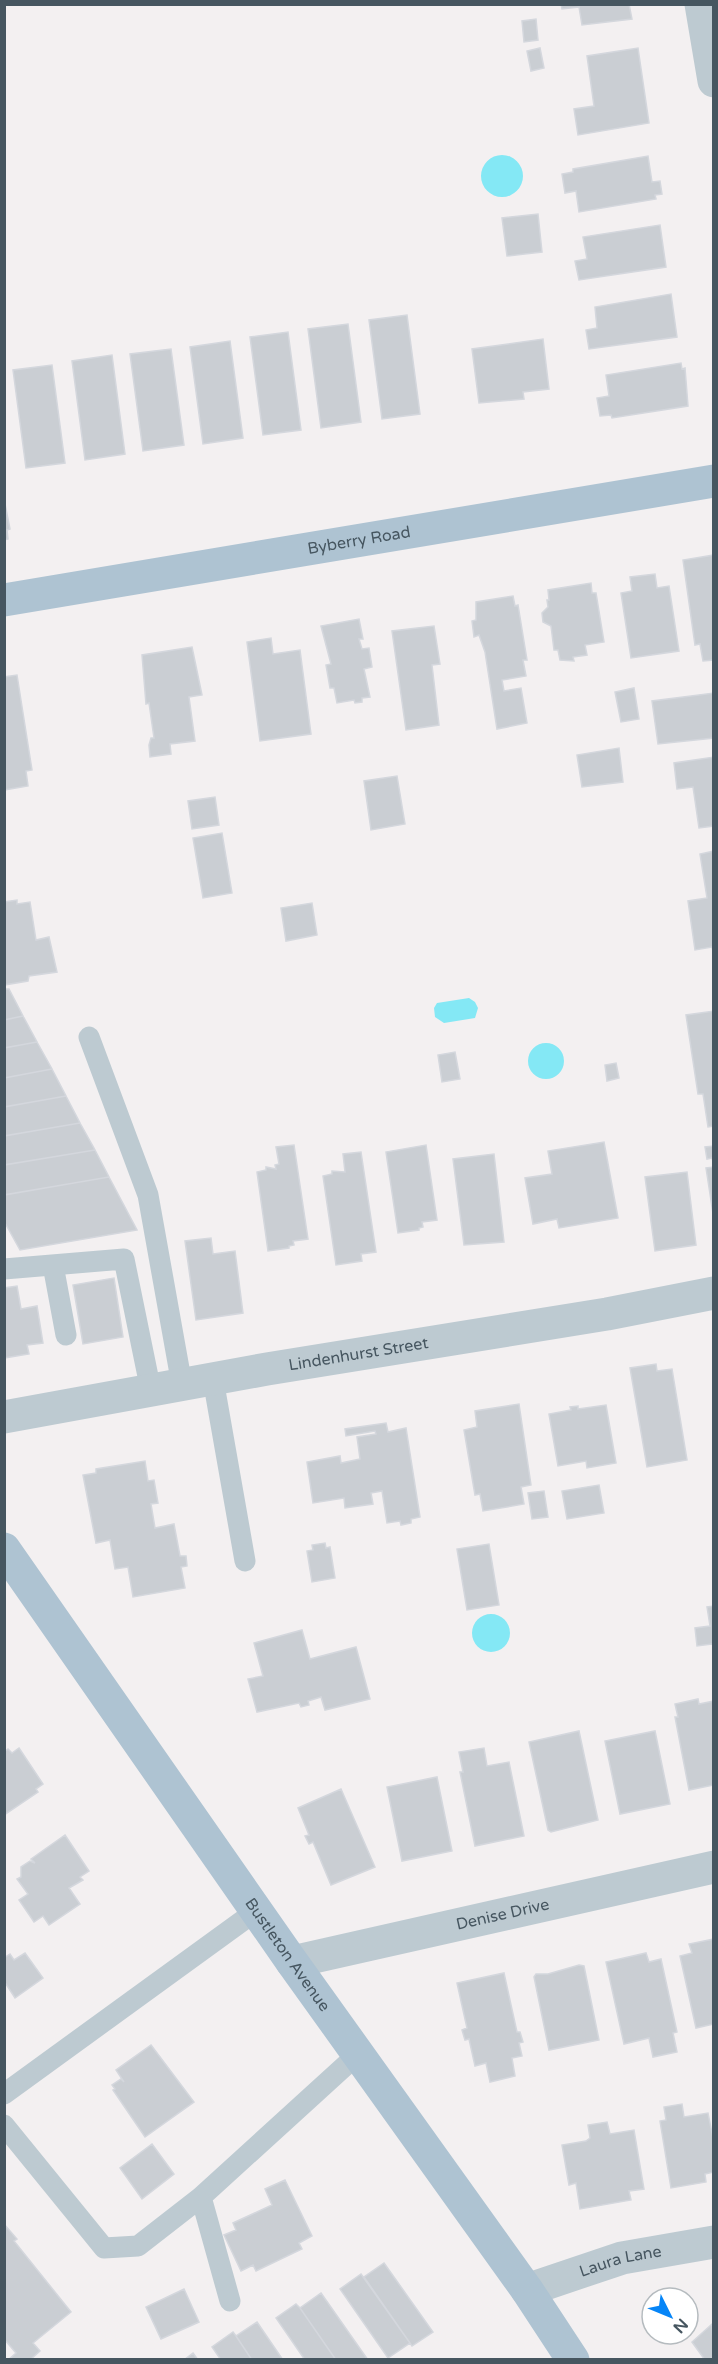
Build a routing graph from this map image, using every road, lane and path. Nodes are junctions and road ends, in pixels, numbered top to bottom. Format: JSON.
{"nodes":[{"id":1,"x":701,"y":4,"type":"edge"},
{"id":2,"x":714,"y":81,"type":"edge"},
{"id":3,"x":714,"y":481,"type":"edge"},
{"id":4,"x":4,"y":600,"type":"edge"},
{"id":5,"x":89,"y":1037,"type":"dead end"},
{"id":6,"x":53,"y":1265,"type":"junction"},
{"id":7,"x":4,"y":1269,"type":"edge"},
{"id":8,"x":714,"y":1293,"type":"edge"},
{"id":9,"x":66,"y":1335,"type":"dead end"},
{"id":10,"x":182,"y":1385,"type":"junction"},
{"id":11,"x":4,"y":1417,"type":"edge"},
{"id":12,"x":4,"y":1549,"type":"edge"},
{"id":13,"x":245,"y":1561,"type":"dead end"},
{"id":14,"x":714,"y":1867,"type":"edge"},
{"id":15,"x":256,"y":1911,"type":"junction"},
{"id":16,"x":292,"y":1962,"type":"junction"},
{"id":17,"x":358,"y":2054,"type":"junction"},
{"id":18,"x":4,"y":2094,"type":"edge"},
{"id":19,"x":4,"y":2126,"type":"edge"},
{"id":20,"x":201,"y":2197,"type":"junction"},
{"id":21,"x":714,"y":2242,"type":"edge"},
{"id":22,"x":528,"y":2290,"type":"junction"},
{"id":23,"x":230,"y":2301,"type":"dead end"},
{"id":24,"x":573,"y":2360,"type":"edge"}],
"edges":[{"from":1,"to":2,"type":"street"},
{"from":3,"to":4,"type":"main road","name":"Byberry Road"},
{"from":5,"to":10,"type":"lane"},
{"from":6,"to":7,"type":"lane"},
{"from":6,"to":9,"type":"lane"},
{"from":6,"to":10,"type":"lane"},
{"from":8,"to":10,"type":"street","name":"Lindenhurst Street"},
{"from":10,"to":11,"type":"street","name":"Lindenhurst Street"},
{"from":10,"to":13,"type":"lane"},
{"from":12,"to":15,"type":"main road","name":"Bustleton Avenue"},
{"from":14,"to":16,"type":"street","name":"Denise Drive"},
{"from":15,"to":16,"type":"main road","name":"Bustleton Avenue"},
{"from":15,"to":18,"type":"lane"},
{"from":16,"to":17,"type":"main road","name":"Bustleton Avenue"},
{"from":17,"to":20,"type":"lane"},
{"from":17,"to":22,"type":"main road","name":"Bustleton Avenue"},
{"from":19,"to":20,"type":"lane"},
{"from":20,"to":23,"type":"lane"},
{"from":21,"to":22,"type":"street","name":"Laura Lane"},
{"from":22,"to":24,"type":"main road","name":"Bustleton Avenue"}]}
